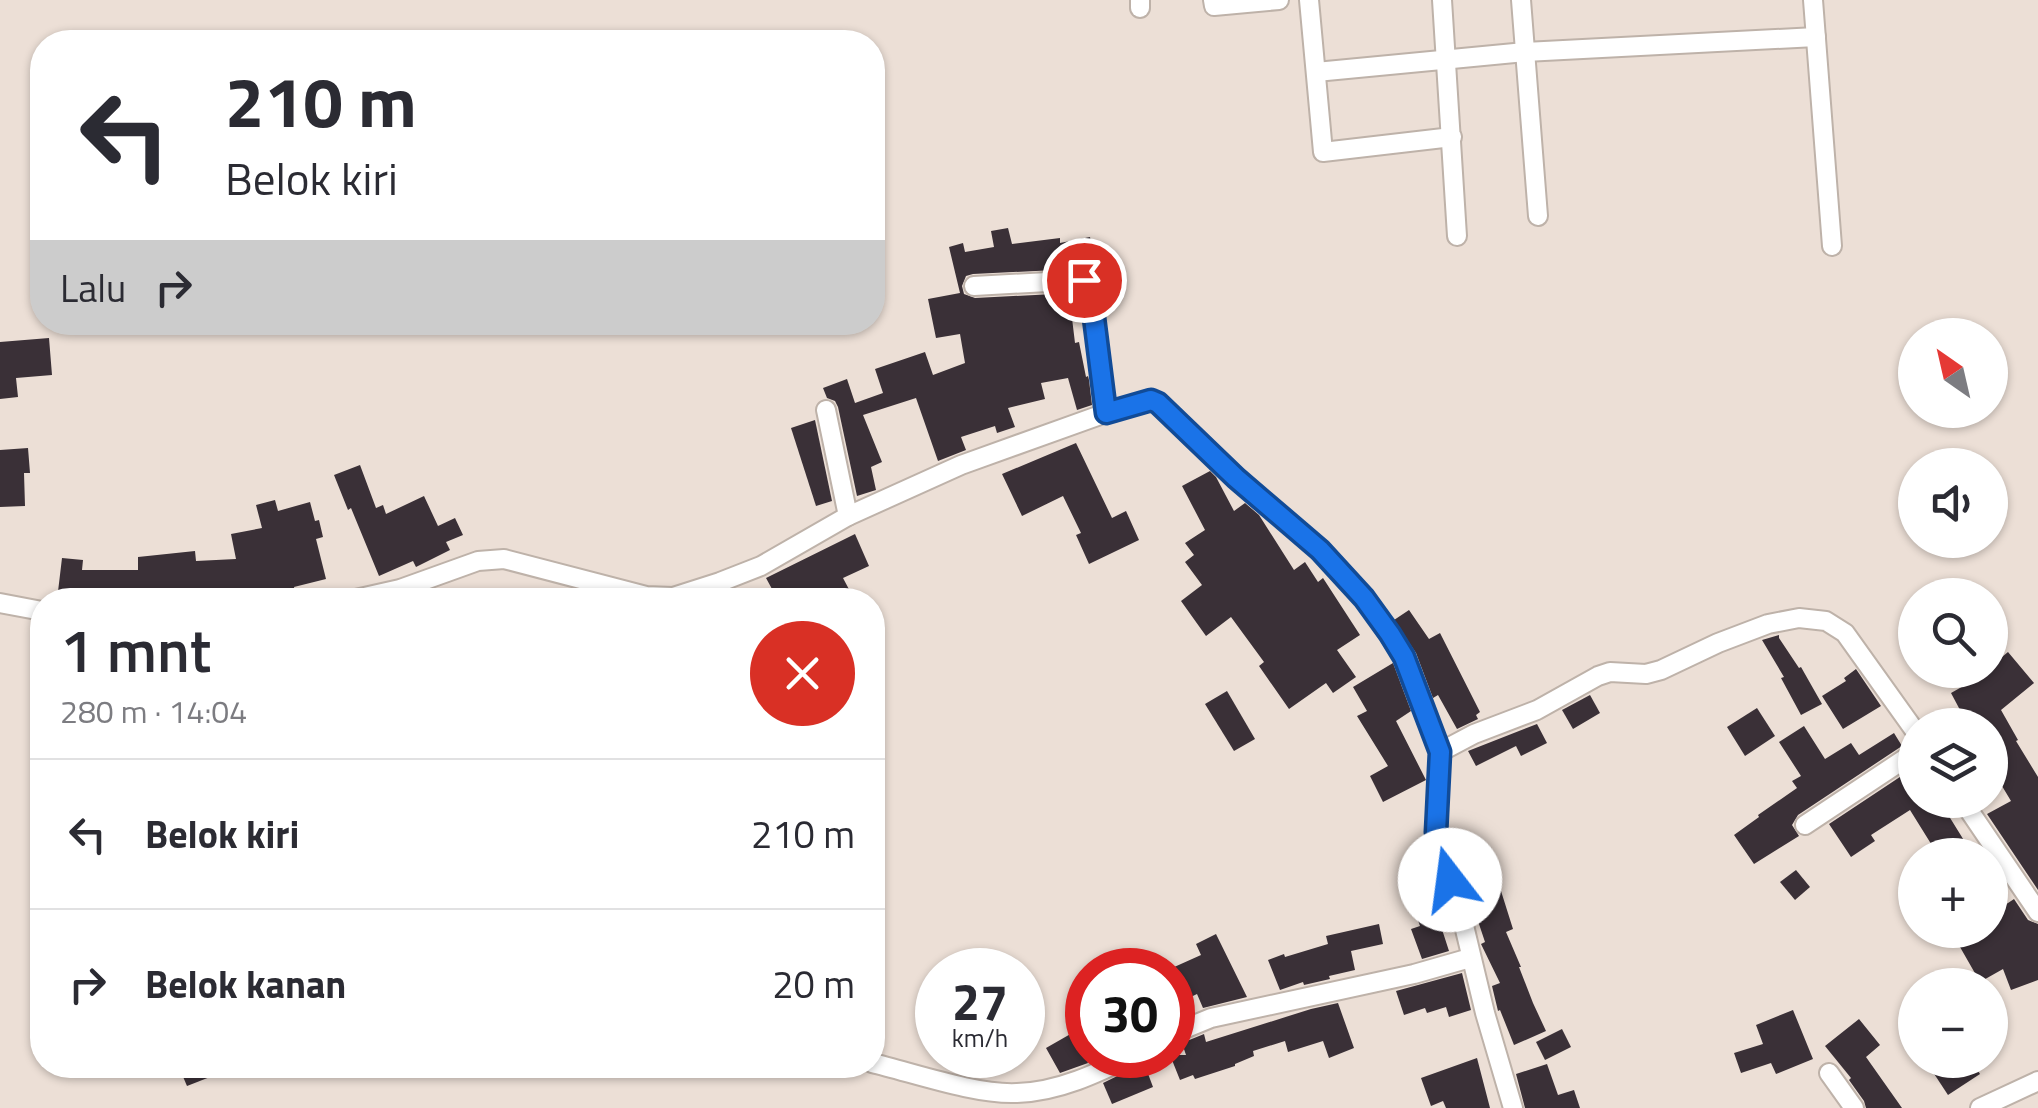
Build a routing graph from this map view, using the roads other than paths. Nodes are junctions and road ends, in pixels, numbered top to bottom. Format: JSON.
{"nodes":[{"id":1,"x":1213,"y":0,"type":"edge"},
{"id":2,"x":1278,"y":0,"type":"edge"},
{"id":3,"x":1309,"y":0,"type":"edge"},
{"id":4,"x":1442,"y":0,"type":"edge"},
{"id":5,"x":1521,"y":0,"type":"edge"},
{"id":6,"x":1813,"y":0,"type":"edge"},
{"id":7,"x":1816,"y":37,"type":"junction"},
{"id":8,"x":1525,"y":52,"type":"junction"},
{"id":9,"x":1445,"y":58,"type":"junction"},
{"id":10,"x":1316,"y":72,"type":"junction"},
{"id":11,"x":1452,"y":137,"type":"junction"},
{"id":12,"x":1538,"y":216,"type":"dead end"},
{"id":13,"x":1457,"y":236,"type":"dead end"},
{"id":14,"x":1832,"y":246,"type":"dead end"},
{"id":15,"x":974,"y":286,"type":"dead end"},
{"id":16,"x":826,"y":410,"type":"dead end"},
{"id":17,"x":1106,"y":413,"type":"junction"},
{"id":18,"x":848,"y":516,"type":"junction"},
{"id":19,"x":400,"y":588,"type":"edge"},
{"id":20,"x":612,"y":588,"type":"edge"},
{"id":21,"x":700,"y":588,"type":"edge"},
{"id":22,"x":0,"y":603,"type":"edge"},
{"id":23,"x":30,"y":609,"type":"edge"},
{"id":24,"x":1899,"y":708,"type":"edge"},
{"id":25,"x":1440,"y":752,"type":"junction"},
{"id":26,"x":1898,"y":763,"type":"edge"},
{"id":27,"x":1974,"y":818,"type":"edge"},
{"id":28,"x":1804,"y":825,"type":"dead end"},
{"id":29,"x":2038,"y":912,"type":"edge"},
{"id":30,"x":1470,"y":958,"type":"junction"},
{"id":31,"x":1195,"y":1025,"type":"edge"},
{"id":32,"x":885,"y":1065,"type":"edge"},
{"id":33,"x":1829,"y":1074,"type":"dead end"},
{"id":34,"x":1082,"y":1078,"type":"edge"},
{"id":35,"x":2038,"y":1081,"type":"edge"},
{"id":36,"x":1514,"y":1108,"type":"edge"},
{"id":37,"x":1854,"y":1108,"type":"edge"},
{"id":38,"x":1980,"y":1108,"type":"edge"}],
"edges":[{"from":1,"to":2,"type":"street"},
{"from":3,"to":10,"type":"street"},
{"from":4,"to":9,"type":"street"},
{"from":5,"to":8,"type":"street"},
{"from":6,"to":7,"type":"street"},
{"from":7,"to":8,"type":"street"},
{"from":7,"to":14,"type":"street"},
{"from":8,"to":9,"type":"street"},
{"from":8,"to":12,"type":"street"},
{"from":9,"to":10,"type":"street"},
{"from":9,"to":11,"type":"street"},
{"from":10,"to":11,"type":"street"},
{"from":11,"to":13,"type":"street"},
{"from":15,"to":17,"type":"street"},
{"from":16,"to":18,"type":"street"},
{"from":17,"to":18,"type":"street"},
{"from":17,"to":25,"type":"street"},
{"from":18,"to":21,"type":"street"},
{"from":19,"to":20,"type":"street"},
{"from":22,"to":23,"type":"street"},
{"from":24,"to":25,"type":"street"},
{"from":25,"to":30,"type":"street"},
{"from":26,"to":28,"type":"street"},
{"from":27,"to":29,"type":"street"},
{"from":30,"to":31,"type":"street"},
{"from":30,"to":36,"type":"street"},
{"from":32,"to":34,"type":"street"},
{"from":33,"to":37,"type":"street"},
{"from":35,"to":38,"type":"street"}]}
